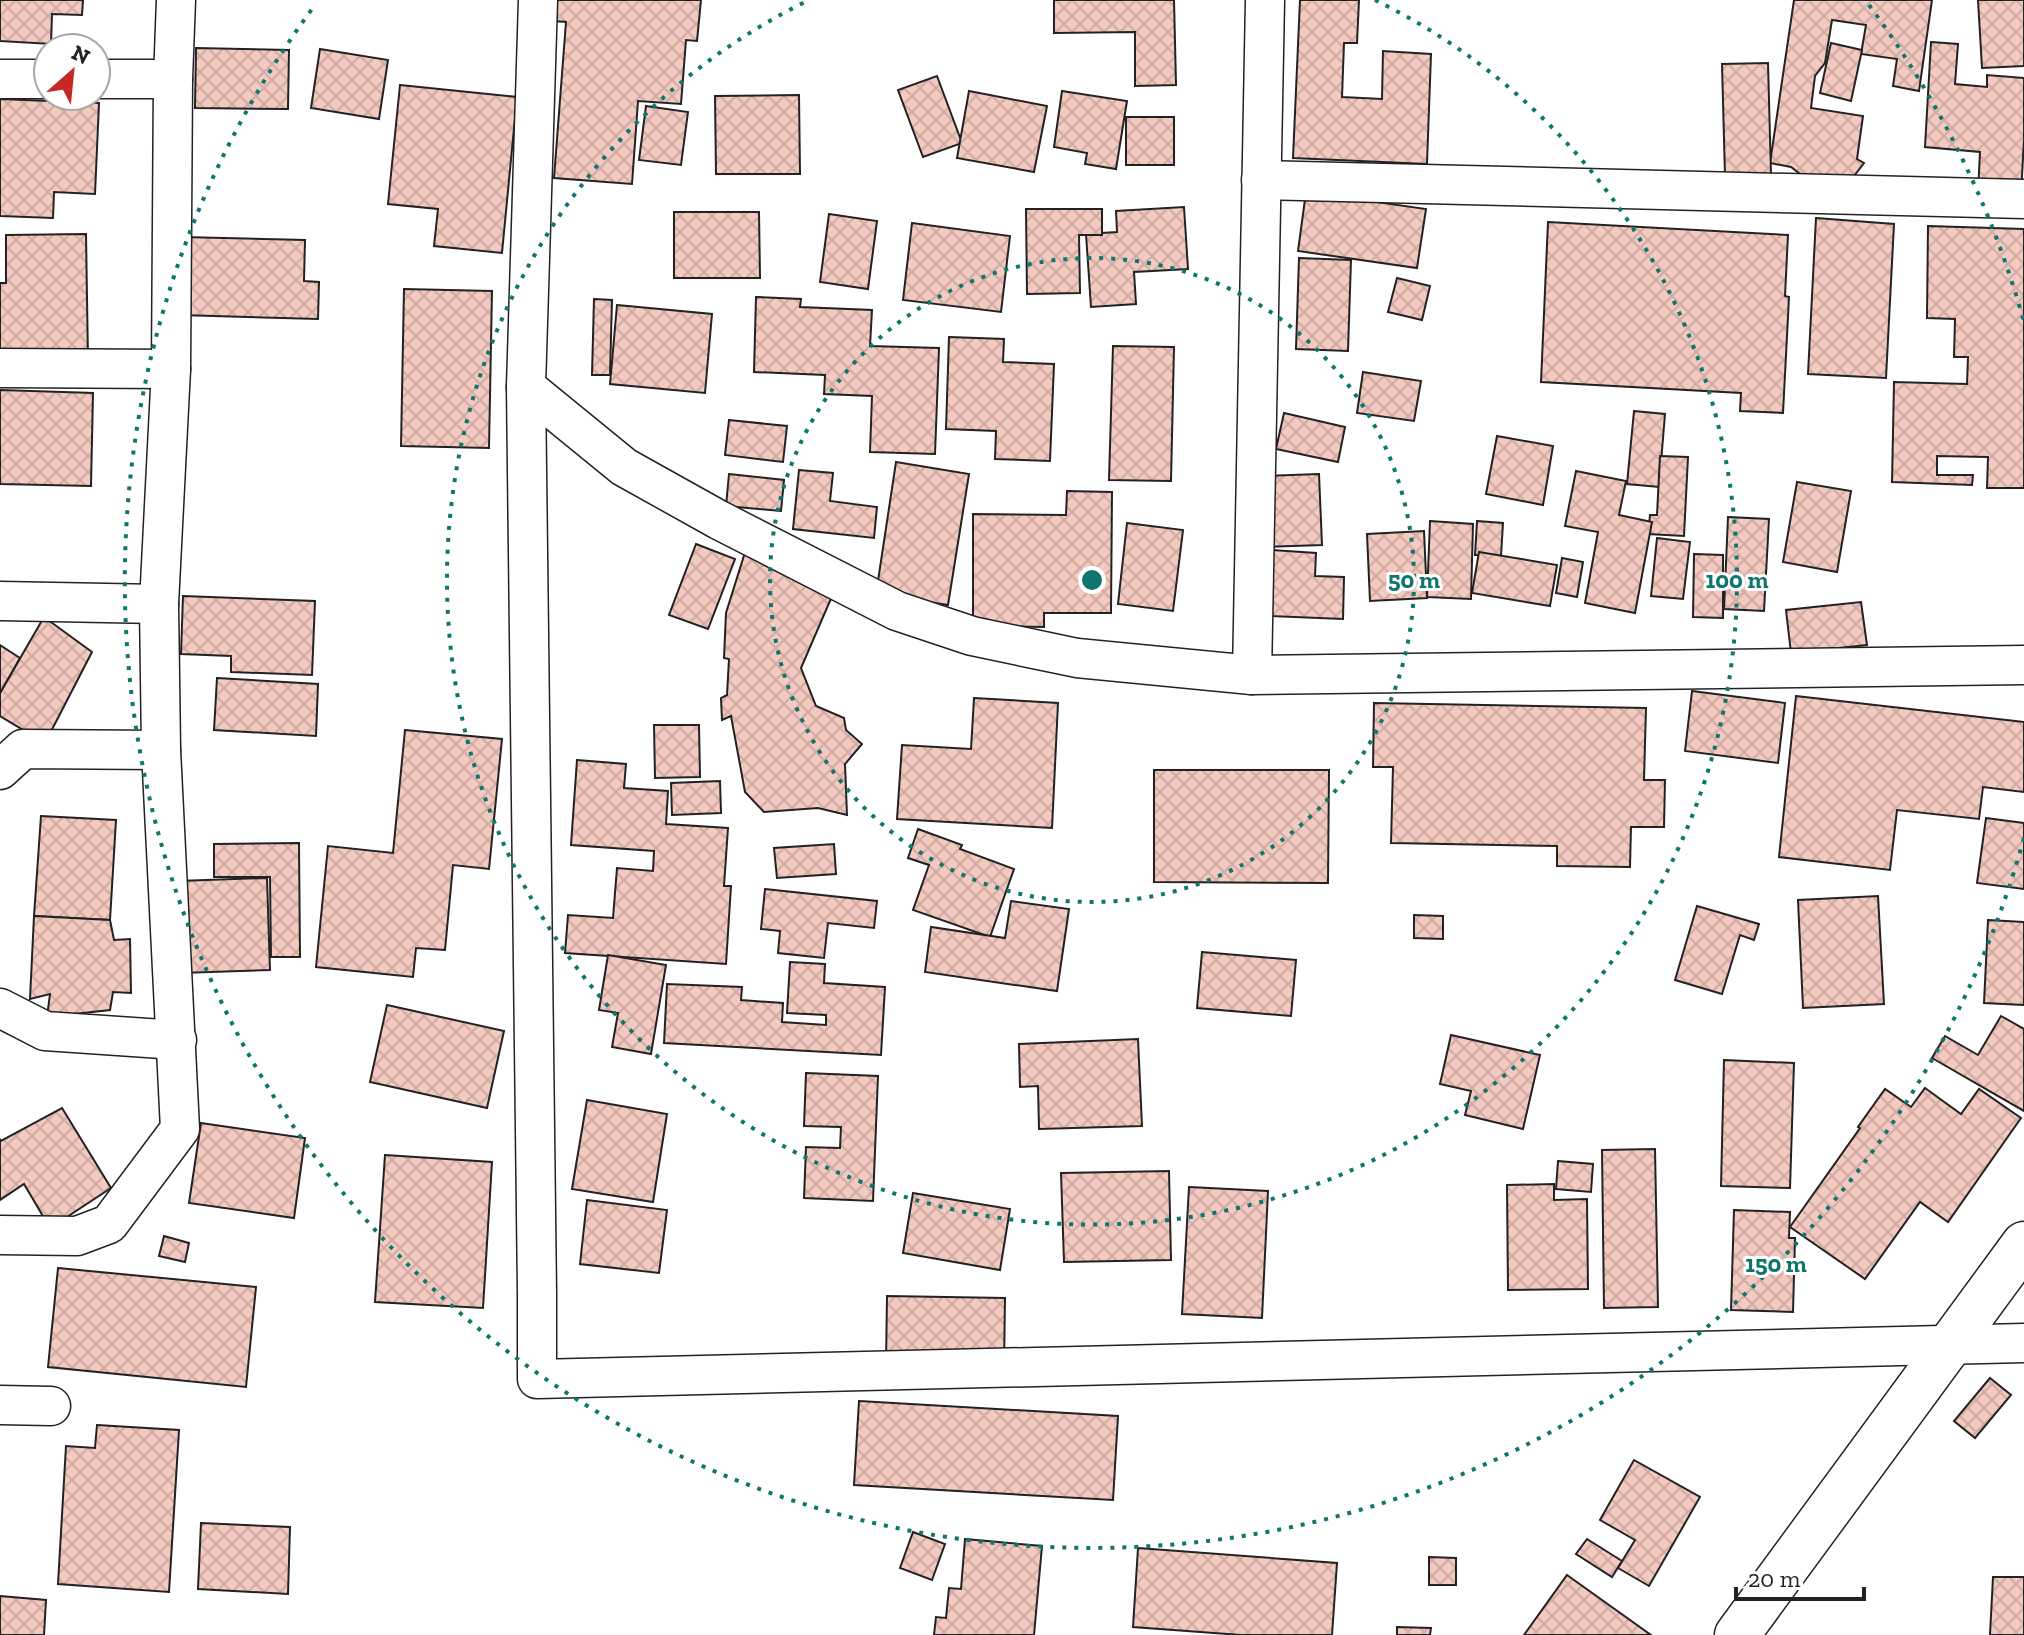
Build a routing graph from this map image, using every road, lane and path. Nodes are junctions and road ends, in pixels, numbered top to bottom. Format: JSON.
{"nodes":[{"id":1,"x":176,"y":0,"type":"edge"},
{"id":2,"x":538,"y":0,"type":"edge"},
{"id":3,"x":1265,"y":0,"type":"edge"},
{"id":4,"x":0,"y":79,"type":"edge"},
{"id":5,"x":32,"y":79,"type":"edge"},
{"id":6,"x":112,"y":79,"type":"edge"},
{"id":7,"x":173,"y":79,"type":"junction"},
{"id":8,"x":1261,"y":180,"type":"junction"},
{"id":9,"x":2024,"y":199,"type":"edge"},
{"id":10,"x":0,"y":368,"type":"edge"},
{"id":11,"x":171,"y":369,"type":"junction"},
{"id":12,"x":526,"y":387,"type":"junction"},
{"id":13,"x":0,"y":601,"type":"edge"},
{"id":14,"x":159,"y":604,"type":"junction"},
{"id":15,"x":2024,"y":665,"type":"edge"},
{"id":16,"x":1252,"y":675,"type":"junction"},
{"id":17,"x":161,"y":750,"type":"junction"},
{"id":18,"x":0,"y":770,"type":"edge"},
{"id":19,"x":0,"y":1008,"type":"edge"},
{"id":20,"x":177,"y":1040,"type":"junction"},
{"id":21,"x":0,"y":1235,"type":"edge"},
{"id":22,"x":2024,"y":1244,"type":"edge"},
{"id":23,"x":2024,"y":1343,"type":"edge"},
{"id":24,"x":1950,"y":1344,"type":"junction"},
{"id":25,"x":0,"y":1405,"type":"edge"},
{"id":26,"x":51,"y":1406,"type":"dead end"},
{"id":27,"x":1737,"y":1635,"type":"edge"}],
"edges":[{"from":1,"to":7,"type":"street"},
{"from":2,"to":12,"type":"street"},
{"from":3,"to":8,"type":"street"},
{"from":4,"to":5,"type":"street"},
{"from":6,"to":7,"type":"street"},
{"from":7,"to":11,"type":"street"},
{"from":8,"to":9,"type":"street"},
{"from":8,"to":16,"type":"street"},
{"from":10,"to":11,"type":"street"},
{"from":11,"to":14,"type":"street"},
{"from":12,"to":16,"type":"street"},
{"from":12,"to":24,"type":"street"},
{"from":13,"to":14,"type":"street"},
{"from":14,"to":17,"type":"street"},
{"from":15,"to":16,"type":"street"},
{"from":17,"to":18,"type":"street"},
{"from":17,"to":20,"type":"street"},
{"from":19,"to":20,"type":"street"},
{"from":20,"to":21,"type":"street"},
{"from":22,"to":24,"type":"main road"},
{"from":23,"to":24,"type":"street"},
{"from":24,"to":27,"type":"main road"},
{"from":25,"to":26,"type":"street"}]}
